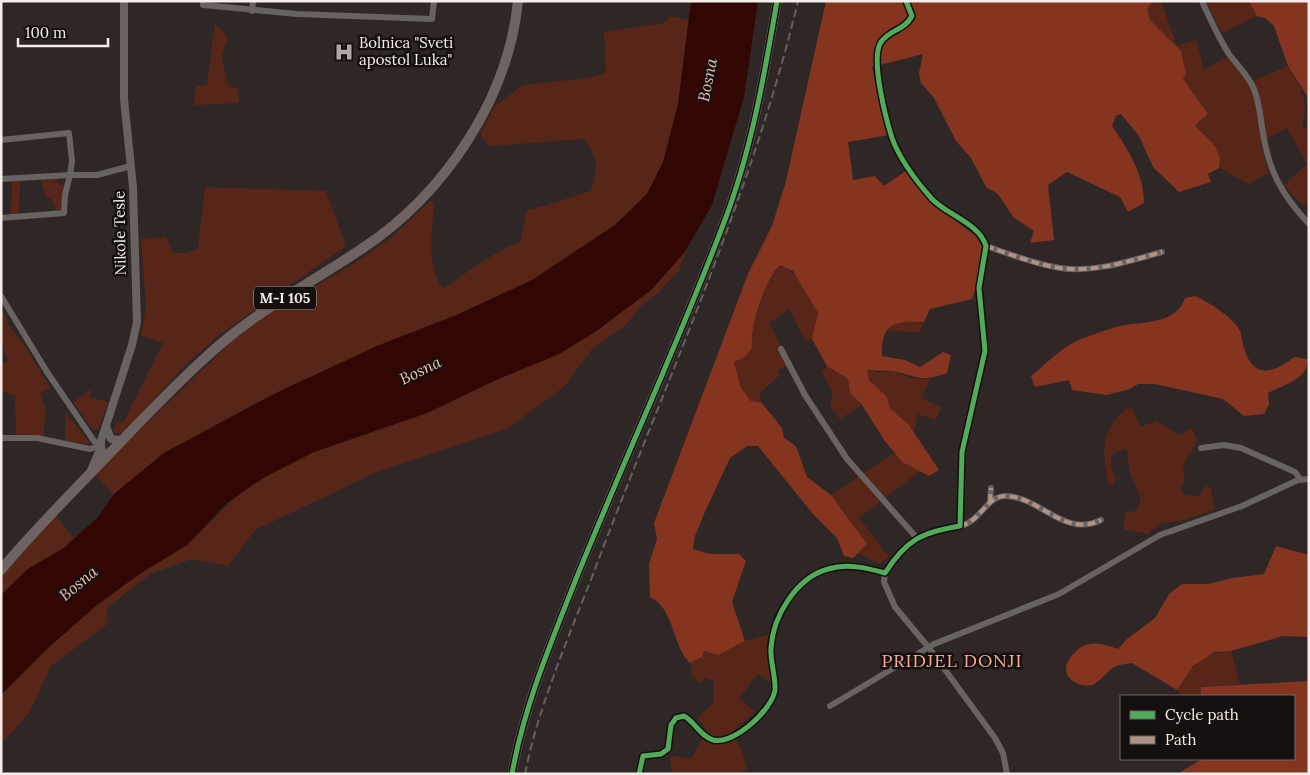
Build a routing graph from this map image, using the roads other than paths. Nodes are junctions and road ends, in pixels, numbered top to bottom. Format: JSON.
{"nodes":[{"id":1,"x":124,"y":1,"type":"edge"},
{"id":2,"x":203,"y":1,"type":"edge"},
{"id":3,"x":253,"y":1,"type":"edge"},
{"id":4,"x":434,"y":1,"type":"edge"},
{"id":5,"x":518,"y":1,"type":"edge"},
{"id":6,"x":777,"y":1,"type":"edge"},
{"id":7,"x":906,"y":1,"type":"edge"},
{"id":8,"x":1202,"y":1,"type":"edge"},
{"id":9,"x":252,"y":11,"type":"junction"},
{"id":10,"x":1,"y":140,"type":"edge"},
{"id":11,"x":131,"y":166,"type":"junction"},
{"id":12,"x":70,"y":175,"type":"junction"},
{"id":13,"x":1,"y":179,"type":"edge"},
{"id":14,"x":1,"y":218,"type":"edge"},
{"id":15,"x":1309,"y":224,"type":"edge"},
{"id":16,"x":986,"y":246,"type":"junction"},
{"id":17,"x":1162,"y":252,"type":"dead end"},
{"id":18,"x":1,"y":296,"type":"edge"},
{"id":19,"x":781,"y":349,"type":"dead end"},
{"id":20,"x":106,"y":426,"type":"junction"},
{"id":21,"x":1,"y":438,"type":"edge"},
{"id":22,"x":123,"y":440,"type":"junction"},
{"id":23,"x":100,"y":447,"type":"junction"},
{"id":24,"x":1201,"y":448,"type":"dead end"},
{"id":25,"x":105,"y":458,"type":"junction"},
{"id":26,"x":89,"y":474,"type":"junction"},
{"id":27,"x":1309,"y":479,"type":"edge"},
{"id":28,"x":1301,"y":480,"type":"junction"},
{"id":29,"x":991,"y":488,"type":"dead end"},
{"id":30,"x":990,"y":502,"type":"junction"},
{"id":31,"x":1101,"y":520,"type":"dead end"},
{"id":32,"x":960,"y":526,"type":"junction"},
{"id":33,"x":916,"y":537,"type":"junction"},
{"id":34,"x":1,"y":570,"type":"edge"},
{"id":35,"x":885,"y":573,"type":"junction"},
{"id":36,"x":928,"y":648,"type":"junction"},
{"id":37,"x":830,"y":706,"type":"dead end"},
{"id":38,"x":512,"y":774,"type":"edge"},
{"id":39,"x":639,"y":774,"type":"edge"},
{"id":40,"x":1007,"y":774,"type":"edge"}],
"edges":[{"from":1,"to":11,"type":"street","name":"Nikole Tesle"},
{"from":2,"to":9,"type":"street"},
{"from":3,"to":9,"type":"street"},
{"from":4,"to":9,"type":"street"},
{"from":5,"to":22,"type":"main road","number":"M-I 105"},
{"from":6,"to":38,"type":"main road"},
{"from":7,"to":16,"type":"street"},
{"from":8,"to":15,"type":"street"},
{"from":10,"to":12,"type":"street"},
{"from":11,"to":12,"type":"street"},
{"from":11,"to":20,"type":"street","name":"Nikole Tesle"},
{"from":12,"to":13,"type":"street"},
{"from":12,"to":14,"type":"street"},
{"from":16,"to":17,"type":"street"},
{"from":16,"to":32,"type":"street"},
{"from":18,"to":23,"type":"street"},
{"from":19,"to":33,"type":"street"},
{"from":20,"to":22,"type":"street"},
{"from":20,"to":23,"type":"street","name":"Nikole Tesle"},
{"from":21,"to":23,"type":"street"},
{"from":22,"to":25,"type":"main road","number":"M-I 105"},
{"from":23,"to":25,"type":"street"},
{"from":23,"to":26,"type":"street","name":"Nikole Tesle"},
{"from":24,"to":28,"type":"street"},
{"from":25,"to":26,"type":"main road","number":"M-I 105"},
{"from":26,"to":34,"type":"main road","number":"M-I 105"},
{"from":27,"to":28,"type":"street"},
{"from":28,"to":36,"type":"street"},
{"from":29,"to":30,"type":"street"},
{"from":30,"to":31,"type":"street"},
{"from":30,"to":32,"type":"street"},
{"from":32,"to":33,"type":"street"},
{"from":33,"to":35,"type":"street"},
{"from":35,"to":36,"type":"street"},
{"from":35,"to":39,"type":"street"},
{"from":36,"to":37,"type":"street"},
{"from":36,"to":40,"type":"street"}]}
